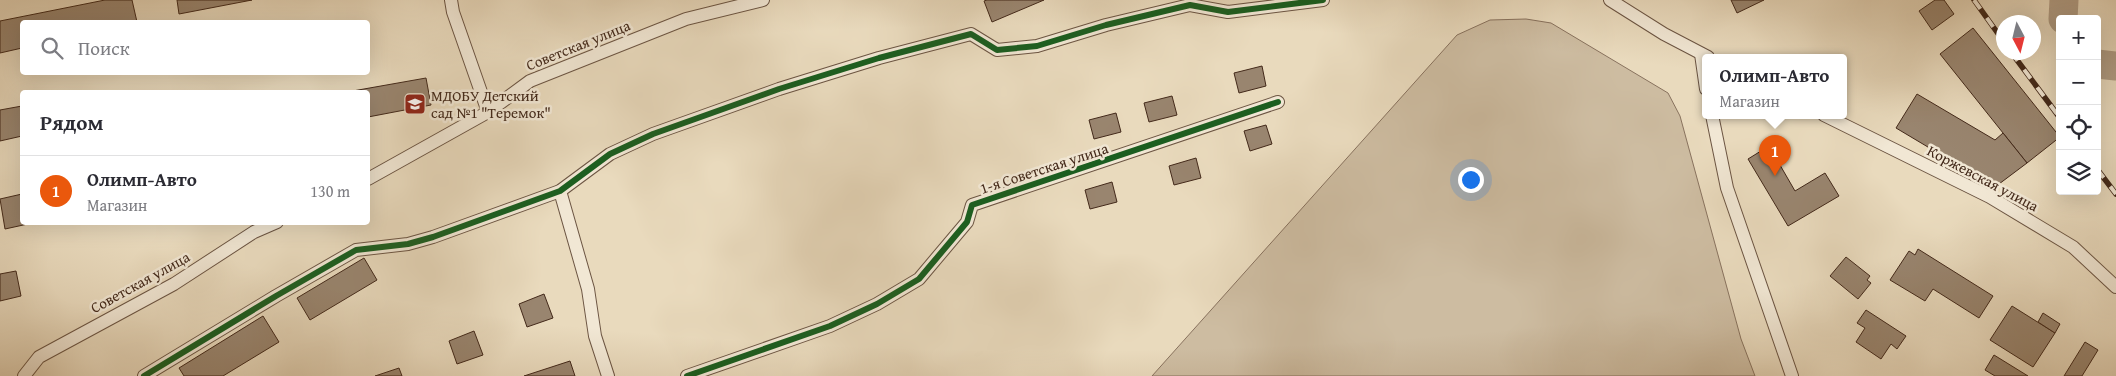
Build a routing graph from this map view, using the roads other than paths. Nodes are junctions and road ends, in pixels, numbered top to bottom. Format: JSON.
{"nodes":[{"id":1,"x":451,"y":0,"type":"edge"},
{"id":2,"x":763,"y":0,"type":"edge"},
{"id":3,"x":1322,"y":0,"type":"edge"},
{"id":4,"x":1610,"y":0,"type":"edge"},
{"id":5,"x":1702,"y":55,"type":"edge"},
{"id":6,"x":1278,"y":102,"type":"dead end"},
{"id":7,"x":488,"y":112,"type":"junction"},
{"id":8,"x":1713,"y":119,"type":"edge"},
{"id":9,"x":1832,"y":119,"type":"edge"},
{"id":10,"x":370,"y":179,"type":"edge"},
{"id":11,"x":560,"y":191,"type":"junction"},
{"id":12,"x":270,"y":225,"type":"edge"},
{"id":13,"x":2116,"y":287,"type":"edge"},
{"id":14,"x":24,"y":376,"type":"edge"},
{"id":15,"x":144,"y":376,"type":"edge"},
{"id":16,"x":608,"y":376,"type":"edge"},
{"id":17,"x":687,"y":376,"type":"edge"},
{"id":18,"x":1792,"y":376,"type":"edge"}],
"edges":[{"from":1,"to":7,"type":"street"},
{"from":2,"to":7,"type":"street","name":"Советская улица"},
{"from":3,"to":11,"type":"street"},
{"from":4,"to":5,"type":"street"},
{"from":6,"to":17,"type":"street","name":"1-я Советская улица"},
{"from":7,"to":10,"type":"street","name":"Советская улица"},
{"from":8,"to":18,"type":"street"},
{"from":9,"to":13,"type":"street","name":"Коржевская улица"},
{"from":11,"to":15,"type":"street"},
{"from":11,"to":16,"type":"street"},
{"from":12,"to":14,"type":"street","name":"Советская улица"}]}
